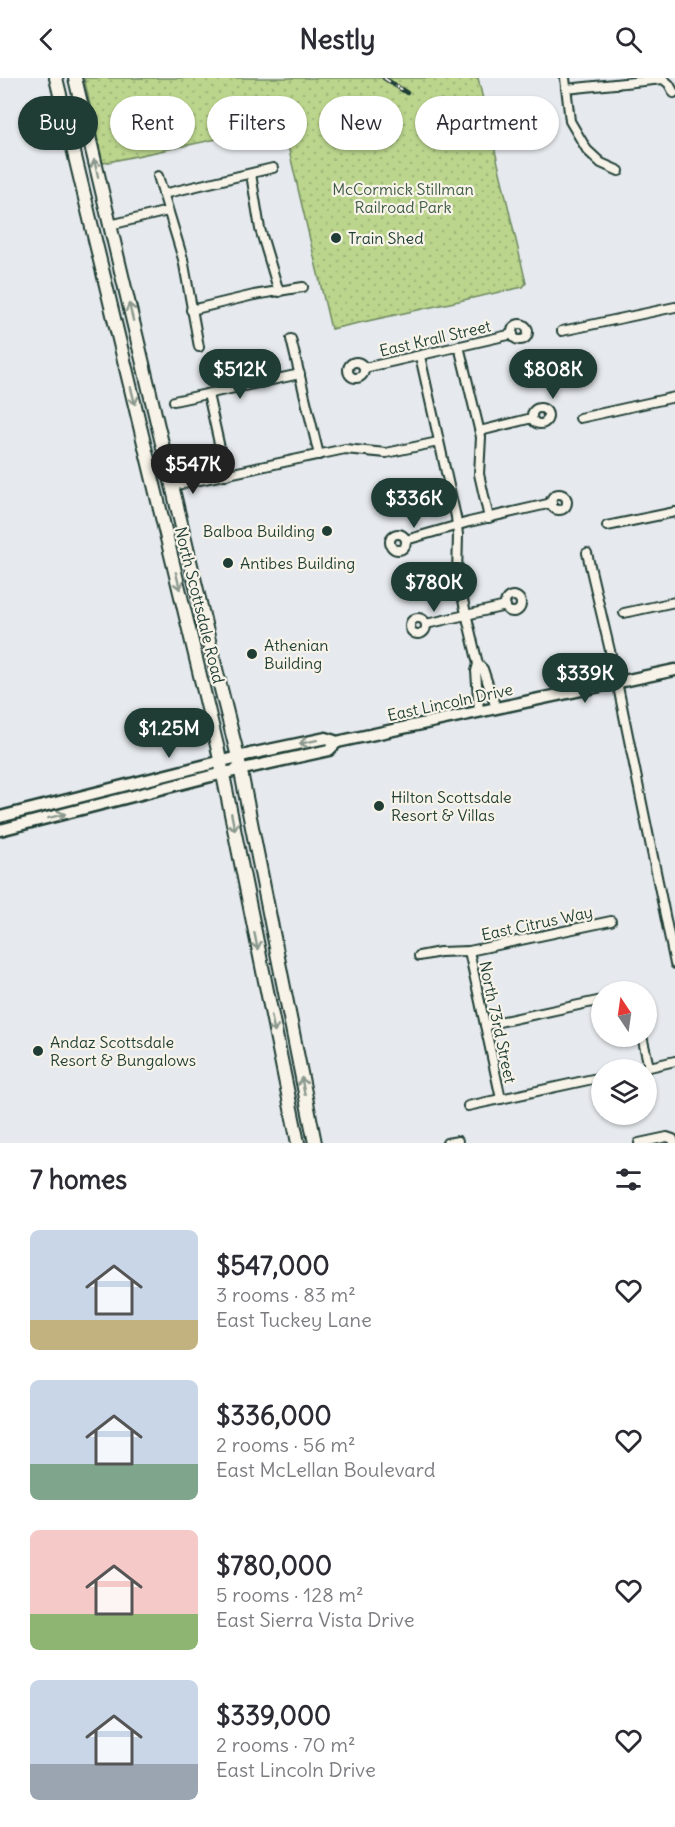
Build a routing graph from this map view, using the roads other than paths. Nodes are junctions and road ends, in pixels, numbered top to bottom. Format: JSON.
{"nodes":[{"id":1,"x":56,"y":78,"type":"edge"},
{"id":2,"x":75,"y":78,"type":"edge"},
{"id":3,"x":565,"y":78,"type":"edge"},
{"id":4,"x":566,"y":89,"type":"junction"},
{"id":5,"x":674,"y":93,"type":"edge"},
{"id":6,"x":74,"y":152,"type":"junction"},
{"id":7,"x":273,"y":168,"type":"dead end"},
{"id":8,"x":619,"y":171,"type":"dead end"},
{"id":9,"x":251,"y":174,"type":"junction"},
{"id":10,"x":158,"y":176,"type":"dead end"},
{"id":11,"x":163,"y":194,"type":"junction"},
{"id":12,"x":168,"y":211,"type":"junction"},
{"id":13,"x":110,"y":225,"type":"junction"},
{"id":14,"x":303,"y":287,"type":"dead end"},
{"id":15,"x":279,"y":292,"type":"junction"},
{"id":16,"x":109,"y":298,"type":"junction"},
{"id":17,"x":675,"y":307,"type":"edge"},
{"id":18,"x":191,"y":310,"type":"junction"},
{"id":19,"x":562,"y":331,"type":"dead end"},
{"id":20,"x":513,"y":334,"type":"dead end"},
{"id":21,"x":291,"y":339,"type":"dead end"},
{"id":22,"x":459,"y":346,"type":"junction"},
{"id":23,"x":199,"y":347,"type":"dead end"},
{"id":24,"x":420,"y":356,"type":"junction"},
{"id":25,"x":364,"y":368,"type":"dead end"},
{"id":26,"x":300,"y":374,"type":"junction"},
{"id":27,"x":208,"y":394,"type":"junction"},
{"id":28,"x":675,"y":397,"type":"edge"},
{"id":29,"x":174,"y":401,"type":"dead end"},
{"id":30,"x":532,"y":418,"type":"dead end"},
{"id":31,"x":580,"y":418,"type":"dead end"},
{"id":32,"x":138,"y":419,"type":"junction"},
{"id":33,"x":480,"y":431,"type":"junction"},
{"id":34,"x":438,"y":442,"type":"junction"},
{"id":35,"x":319,"y":455,"type":"junction"},
{"id":36,"x":226,"y":475,"type":"junction"},
{"id":37,"x":172,"y":486,"type":"junction"},
{"id":38,"x":552,"y":503,"type":"dead end"},
{"id":39,"x":675,"y":512,"type":"edge"},
{"id":40,"x":489,"y":518,"type":"junction"},
{"id":41,"x":607,"y":526,"type":"dead end"},
{"id":42,"x":457,"y":527,"type":"junction"},
{"id":43,"x":166,"y":534,"type":"junction"},
{"id":44,"x":406,"y":540,"type":"dead end"},
{"id":45,"x":587,"y":554,"type":"dead end"},
{"id":46,"x":199,"y":600,"type":"junction"},
{"id":47,"x":675,"y":602,"type":"edge"},
{"id":48,"x":183,"y":604,"type":"junction"},
{"id":49,"x":506,"y":606,"type":"dead end"},
{"id":50,"x":624,"y":613,"type":"dead end"},
{"id":51,"x":466,"y":614,"type":"junction"},
{"id":52,"x":426,"y":624,"type":"dead end"},
{"id":53,"x":478,"y":664,"type":"junction"},
{"id":54,"x":675,"y":670,"type":"edge"},
{"id":55,"x":617,"y":683,"type":"junction"},
{"id":56,"x":496,"y":708,"type":"junction"},
{"id":57,"x":480,"y":711,"type":"junction"},
{"id":58,"x":337,"y":742,"type":"junction"},
{"id":59,"x":238,"y":757,"type":"junction"},
{"id":60,"x":222,"y":767,"type":"junction"},
{"id":61,"x":241,"y":770,"type":"junction"},
{"id":62,"x":0,"y":817,"type":"edge"},
{"id":63,"x":0,"y":830,"type":"edge"},
{"id":64,"x":611,"y":921,"type":"dead end"},
{"id":65,"x":469,"y":951,"type":"junction"},
{"id":66,"x":419,"y":956,"type":"dead end"},
{"id":67,"x":675,"y":964,"type":"edge"},
{"id":68,"x":591,"y":1002,"type":"edge"},
{"id":69,"x":485,"y":1025,"type":"junction"},
{"id":70,"x":675,"y":1061,"type":"edge"},
{"id":71,"x":657,"y":1065,"type":"edge"},
{"id":72,"x":591,"y":1079,"type":"edge"},
{"id":73,"x":501,"y":1099,"type":"junction"},
{"id":74,"x":468,"y":1106,"type":"dead end"},
{"id":75,"x":458,"y":1141,"type":"dead end"},
{"id":76,"x":673,"y":1141,"type":"edge"},
{"id":77,"x":298,"y":1143,"type":"edge"},
{"id":78,"x":315,"y":1143,"type":"edge"},
{"id":79,"x":447,"y":1143,"type":"edge"},
{"id":80,"x":639,"y":1143,"type":"edge"}],
"edges":[{"from":1,"to":6,"type":"main road","name":"North Scottsdale Road"},
{"from":13,"to":2,"type":"main road","name":"North Scottsdale Road","one_way":true},
{"from":3,"to":4,"type":"street"},
{"from":4,"to":5,"type":"street"},
{"from":4,"to":8,"type":"street"},
{"from":6,"to":13,"type":"main road"},
{"from":6,"to":16,"type":"main road","name":"North Scottsdale Road"},
{"from":7,"to":9,"type":"street"},
{"from":9,"to":11,"type":"street"},
{"from":9,"to":15,"type":"street"},
{"from":10,"to":11,"type":"street"},
{"from":11,"to":12,"type":"street"},
{"from":12,"to":13,"type":"street"},
{"from":12,"to":18,"type":"street"},
{"from":13,"to":16,"type":"main road"},
{"from":37,"to":13,"type":"main road","name":"North Scottsdale Road","one_way":true},
{"from":14,"to":15,"type":"street"},
{"from":15,"to":18,"type":"street"},
{"from":16,"to":32,"type":"main road","name":"North Scottsdale Road","one_way":true},
{"from":17,"to":19,"type":"street"},
{"from":18,"to":23,"type":"street"},
{"from":20,"to":22,"type":"street","name":"East Krall Street"},
{"from":21,"to":26,"type":"street"},
{"from":22,"to":24,"type":"street","name":"East Krall Street"},
{"from":22,"to":33,"type":"street"},
{"from":24,"to":25,"type":"street","name":"East Krall Street"},
{"from":24,"to":34,"type":"street"},
{"from":26,"to":27,"type":"street"},
{"from":26,"to":35,"type":"street"},
{"from":27,"to":29,"type":"street"},
{"from":27,"to":36,"type":"street"},
{"from":28,"to":31,"type":"street"},
{"from":30,"to":33,"type":"street"},
{"from":32,"to":37,"type":"main road"},
{"from":32,"to":43,"type":"main road","name":"North Scottsdale Road"},
{"from":33,"to":40,"type":"street"},
{"from":34,"to":35,"type":"street"},
{"from":34,"to":42,"type":"street"},
{"from":35,"to":36,"type":"street"},
{"from":36,"to":37,"type":"street"},
{"from":37,"to":43,"type":"main road"},
{"from":37,"to":46,"type":"main road","name":"North Scottsdale Road"},
{"from":38,"to":40,"type":"street"},
{"from":39,"to":41,"type":"street"},
{"from":40,"to":42,"type":"street"},
{"from":42,"to":44,"type":"street"},
{"from":42,"to":51,"type":"street"},
{"from":43,"to":48,"type":"main road","name":"North Scottsdale Road","one_way":true},
{"from":45,"to":55,"type":"street"},
{"from":46,"to":48,"type":"main road"},
{"from":46,"to":59,"type":"main road","name":"North Scottsdale Road"},
{"from":47,"to":50,"type":"street"},
{"from":48,"to":60,"type":"main road","name":"North Scottsdale Road"},
{"from":49,"to":51,"type":"street"},
{"from":51,"to":52,"type":"street"},
{"from":51,"to":53,"type":"street"},
{"from":53,"to":56,"type":"street"},
{"from":53,"to":57,"type":"street"},
{"from":54,"to":55,"type":"main road","name":"East Lincoln Drive"},
{"from":55,"to":56,"type":"main road","name":"East Lincoln Drive"},
{"from":55,"to":67,"type":"street"},
{"from":56,"to":57,"type":"main road","name":"East Lincoln Drive"},
{"from":57,"to":58,"type":"main road","name":"East Lincoln Drive"},
{"from":58,"to":59,"type":"main road","name":"East Lincoln Drive","one_way":true},
{"from":58,"to":61,"type":"main road","name":"East Lincoln Drive"},
{"from":59,"to":60,"type":"main road","name":"East Lincoln Drive"},
{"from":59,"to":61,"type":"main road","name":"North Scottsdale Road"},
{"from":60,"to":61,"type":"main road","name":"East Lincoln Drive"},
{"from":60,"to":62,"type":"main road","name":"East Lincoln Drive"},
{"from":63,"to":60,"type":"main road","name":"East Lincoln Drive","one_way":true},
{"from":60,"to":77,"type":"main road","name":"North Scottsdale Road","one_way":true},
{"from":78,"to":61,"type":"main road","name":"North Scottsdale Road","one_way":true},
{"from":64,"to":65,"type":"street","name":"East Citrus Way"},
{"from":65,"to":66,"type":"street","name":"East Citrus Way"},
{"from":65,"to":69,"type":"street","name":"North 73rd Street"},
{"from":68,"to":69,"type":"street"},
{"from":69,"to":73,"type":"street","name":"North 73rd Street"},
{"from":70,"to":71,"type":"street"},
{"from":72,"to":73,"type":"street"},
{"from":73,"to":74,"type":"street"},
{"from":75,"to":79,"type":"street"},
{"from":76,"to":80,"type":"street"}]}
